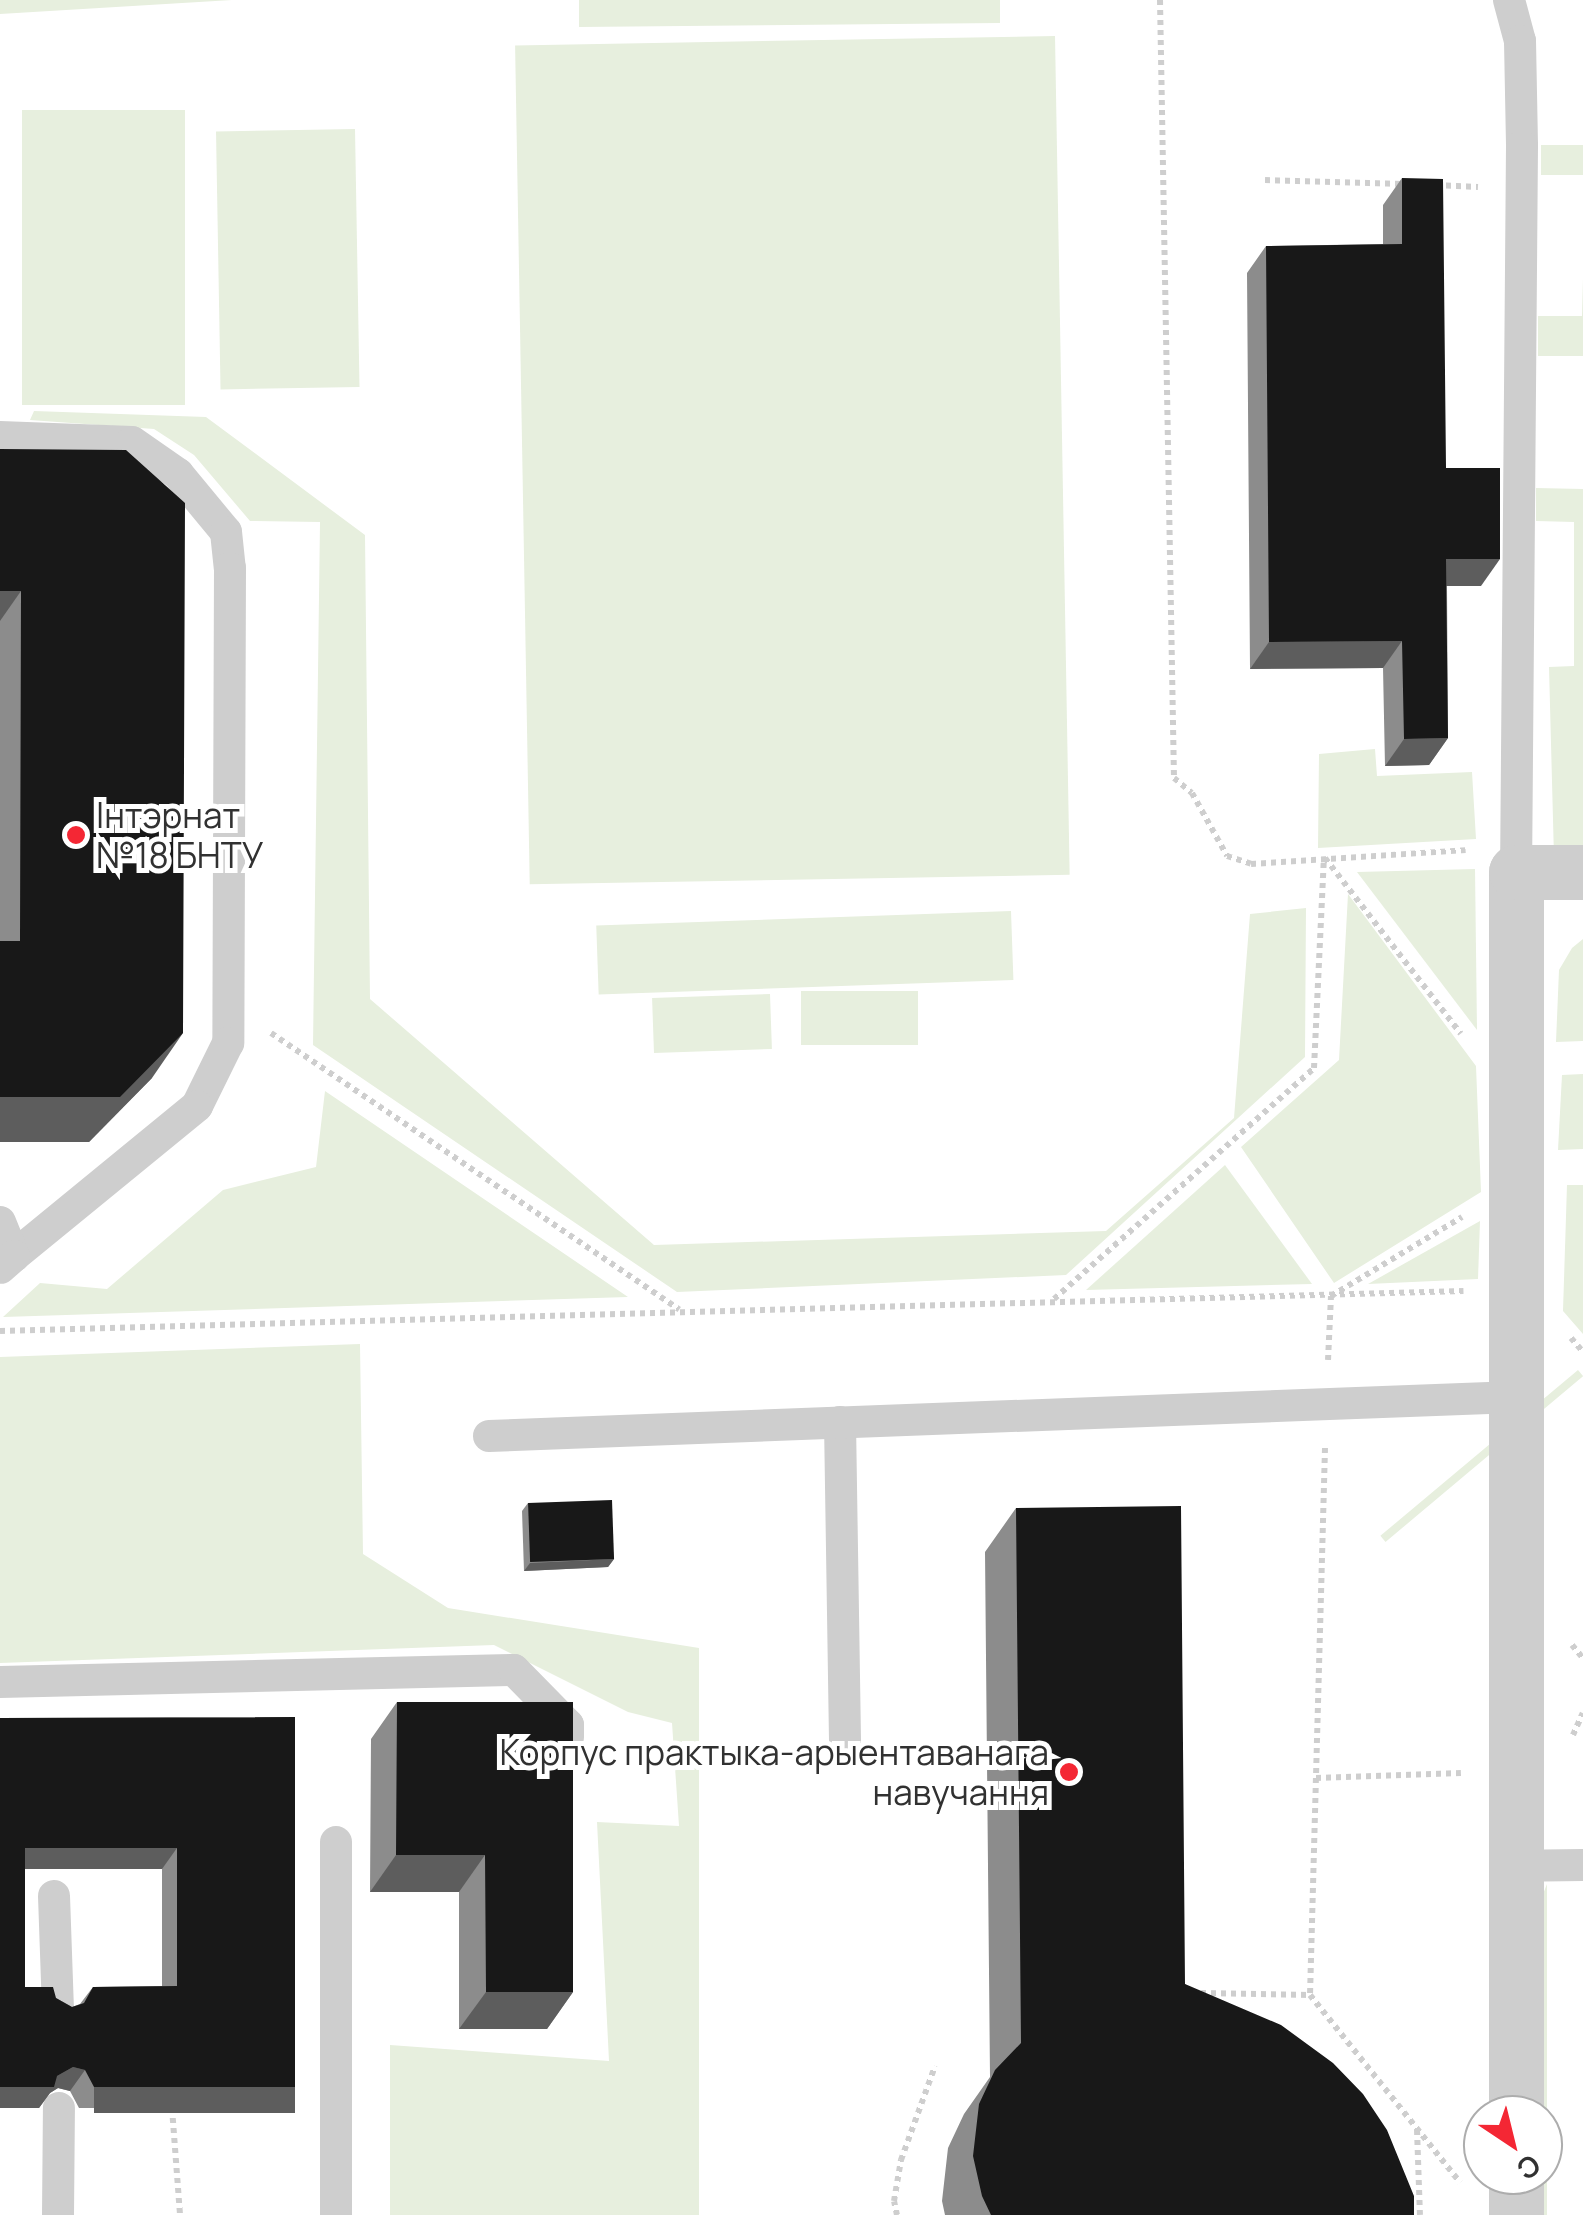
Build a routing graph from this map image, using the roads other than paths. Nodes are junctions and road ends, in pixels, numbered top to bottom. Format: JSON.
{"nodes":[{"id":1,"x":1509,"y":0,"type":"edge"},
{"id":2,"x":0,"y":437,"type":"edge"},
{"id":3,"x":1493,"y":861,"type":"junction"},
{"id":4,"x":1583,"y":872,"type":"edge"},
{"id":5,"x":0,"y":1222,"type":"edge"},
{"id":6,"x":7,"y":1262,"type":"edge"},
{"id":7,"x":1514,"y":1397,"type":"junction"},
{"id":8,"x":840,"y":1422,"type":"junction"},
{"id":9,"x":489,"y":1436,"type":"dead end"},
{"id":10,"x":0,"y":1682,"type":"edge"},
{"id":11,"x":845,"y":1744,"type":"dead end"},
{"id":12,"x":569,"y":1763,"type":"edge"},
{"id":13,"x":336,"y":1842,"type":"dead end"},
{"id":14,"x":1514,"y":1866,"type":"junction"},
{"id":15,"x":1583,"y":1866,"type":"edge"},
{"id":16,"x":54,"y":1896,"type":"dead end"},
{"id":17,"x":58,"y":2008,"type":"edge"},
{"id":18,"x":1516,"y":2095,"type":"edge"},
{"id":19,"x":59,"y":2108,"type":"edge"},
{"id":20,"x":1500,"y":2195,"type":"edge"},
{"id":21,"x":58,"y":2215,"type":"edge"},
{"id":22,"x":336,"y":2215,"type":"edge"},
{"id":23,"x":1516,"y":2215,"type":"edge"}],
"edges":[{"from":1,"to":3,"type":"lane"},
{"from":2,"to":6,"type":"lane"},
{"from":3,"to":4,"type":"street"},
{"from":3,"to":7,"type":"street"},
{"from":5,"to":6,"type":"lane"},
{"from":7,"to":8,"type":"lane"},
{"from":7,"to":14,"type":"street"},
{"from":8,"to":9,"type":"lane"},
{"from":8,"to":11,"type":"lane"},
{"from":10,"to":12,"type":"lane"},
{"from":13,"to":22,"type":"lane"},
{"from":14,"to":15,"type":"lane"},
{"from":14,"to":18,"type":"street"},
{"from":16,"to":17,"type":"lane"},
{"from":19,"to":21,"type":"lane"},
{"from":20,"to":23,"type":"street"}]}
